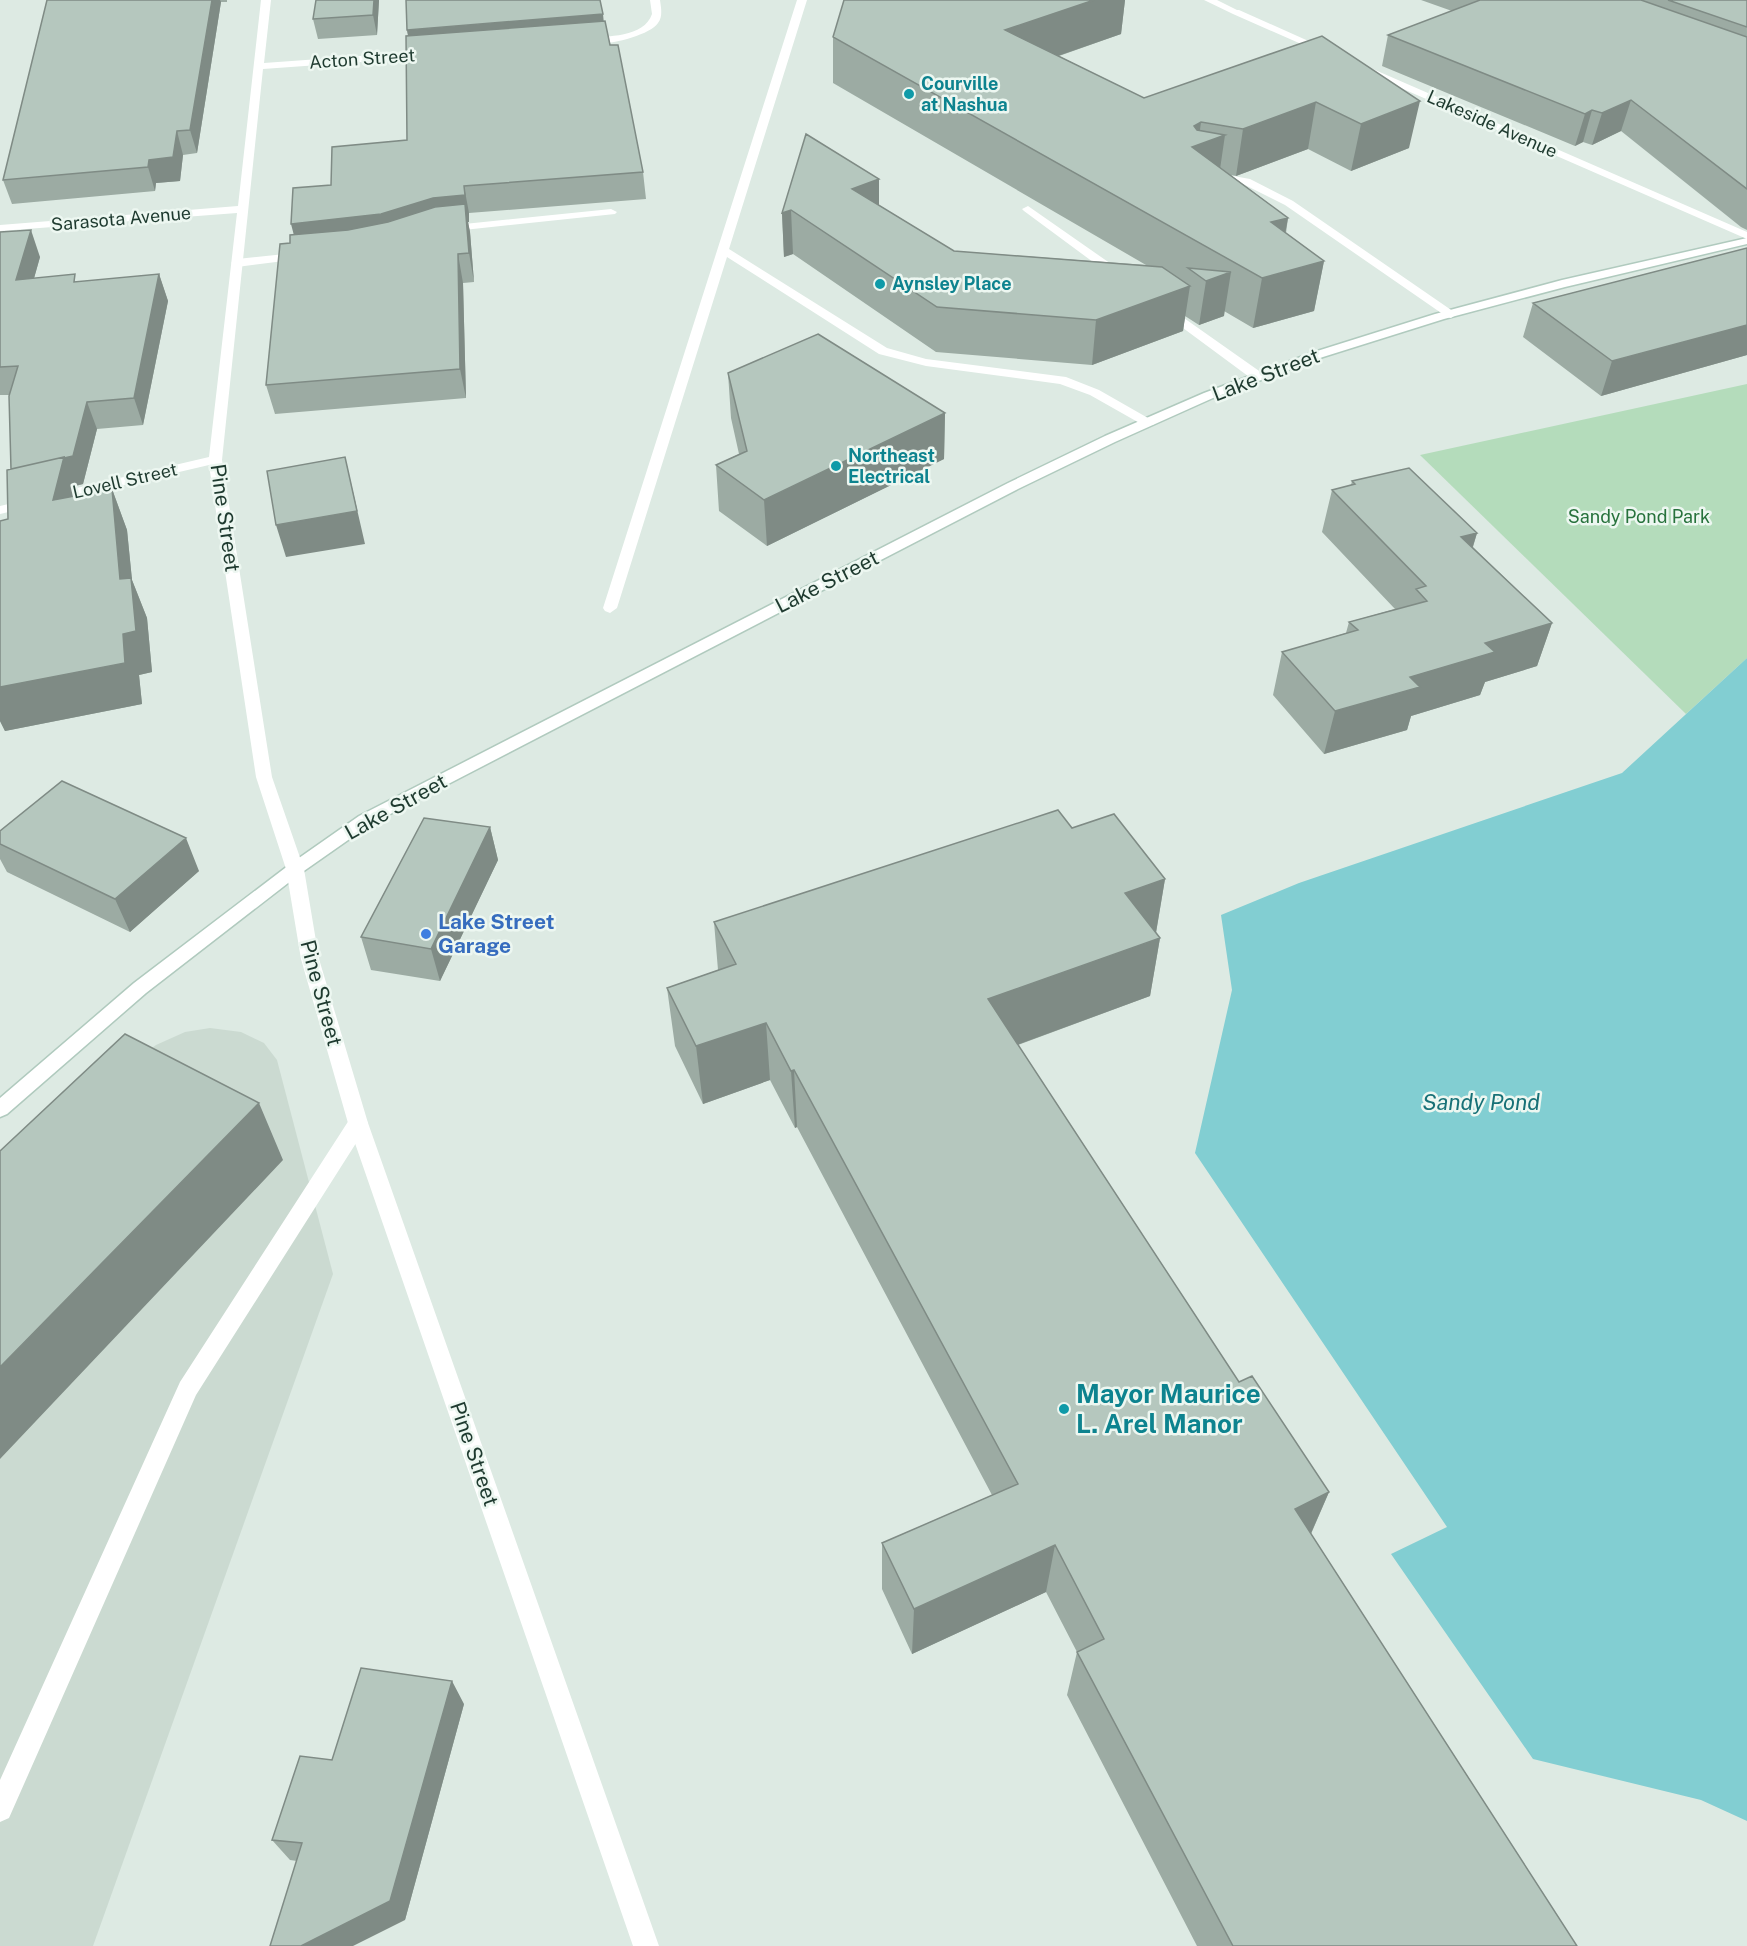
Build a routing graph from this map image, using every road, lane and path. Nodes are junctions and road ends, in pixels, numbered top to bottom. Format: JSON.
{"nodes":[{"id":1,"x":266,"y":0,"type":"edge"},
{"id":2,"x":654,"y":0,"type":"edge"},
{"id":3,"x":802,"y":0,"type":"edge"},
{"id":4,"x":1209,"y":0,"type":"edge"},
{"id":5,"x":575,"y":43,"type":"edge"},
{"id":6,"x":444,"y":53,"type":"edge"},
{"id":7,"x":1335,"y":55,"type":"edge"},
{"id":8,"x":1346,"y":60,"type":"edge"},
{"id":9,"x":258,"y":66,"type":"junction"},
{"id":10,"x":1196,"y":174,"type":"edge"},
{"id":11,"x":242,"y":209,"type":"junction"},
{"id":12,"x":1028,"y":209,"type":"dead end"},
{"id":13,"x":611,"y":212,"type":"dead end"},
{"id":14,"x":0,"y":228,"type":"edge"},
{"id":15,"x":428,"y":233,"type":"edge"},
{"id":16,"x":1747,"y":236,"type":"edge"},
{"id":17,"x":1747,"y":242,"type":"edge"},
{"id":18,"x":723,"y":250,"type":"junction"},
{"id":19,"x":322,"y":255,"type":"edge"},
{"id":20,"x":237,"y":263,"type":"junction"},
{"id":21,"x":1129,"y":283,"type":"edge"},
{"id":22,"x":1157,"y":303,"type":"edge"},
{"id":23,"x":1451,"y":314,"type":"junction"},
{"id":24,"x":1257,"y":376,"type":"junction"},
{"id":25,"x":1148,"y":422,"type":"junction"},
{"id":26,"x":215,"y":460,"type":"junction"},
{"id":27,"x":0,"y":510,"type":"edge"},
{"id":28,"x":610,"y":608,"type":"dead end"},
{"id":29,"x":295,"y":870,"type":"junction"},
{"id":30,"x":0,"y":1109,"type":"edge"},
{"id":31,"x":357,"y":1123,"type":"junction"},
{"id":32,"x":0,"y":1809,"type":"edge"},
{"id":33,"x":646,"y":1946,"type":"edge"}],
"edges":[{"from":1,"to":9,"type":"street","name":"Pine Street"},
{"from":2,"to":5,"type":"street"},
{"from":3,"to":18,"type":"street"},
{"from":4,"to":7,"type":"street"},
{"from":6,"to":9,"type":"street","name":"Acton Street"},
{"from":8,"to":16,"type":"street","name":"Lakeside Avenue"},
{"from":9,"to":11,"type":"street","name":"Pine Street"},
{"from":10,"to":23,"type":"street"},
{"from":11,"to":14,"type":"street","name":"Sarasota Avenue"},
{"from":11,"to":20,"type":"street","name":"Pine Street"},
{"from":12,"to":21,"type":"street"},
{"from":13,"to":15,"type":"street"},
{"from":17,"to":23,"type":"street","name":"Lake Street"},
{"from":18,"to":25,"type":"street"},
{"from":18,"to":28,"type":"street"},
{"from":19,"to":20,"type":"street"},
{"from":20,"to":26,"type":"street","name":"Pine Street"},
{"from":22,"to":24,"type":"street"},
{"from":23,"to":24,"type":"street","name":"Lake Street"},
{"from":24,"to":25,"type":"street","name":"Lake Street"},
{"from":25,"to":29,"type":"street","name":"Lake Street"},
{"from":26,"to":27,"type":"street","name":"Lovell Street"},
{"from":26,"to":29,"type":"street","name":"Pine Street"},
{"from":29,"to":30,"type":"street","name":"Lake Street"},
{"from":29,"to":31,"type":"street","name":"Pine Street"},
{"from":31,"to":32,"type":"street"},
{"from":31,"to":33,"type":"street","name":"Pine Street"}]}
